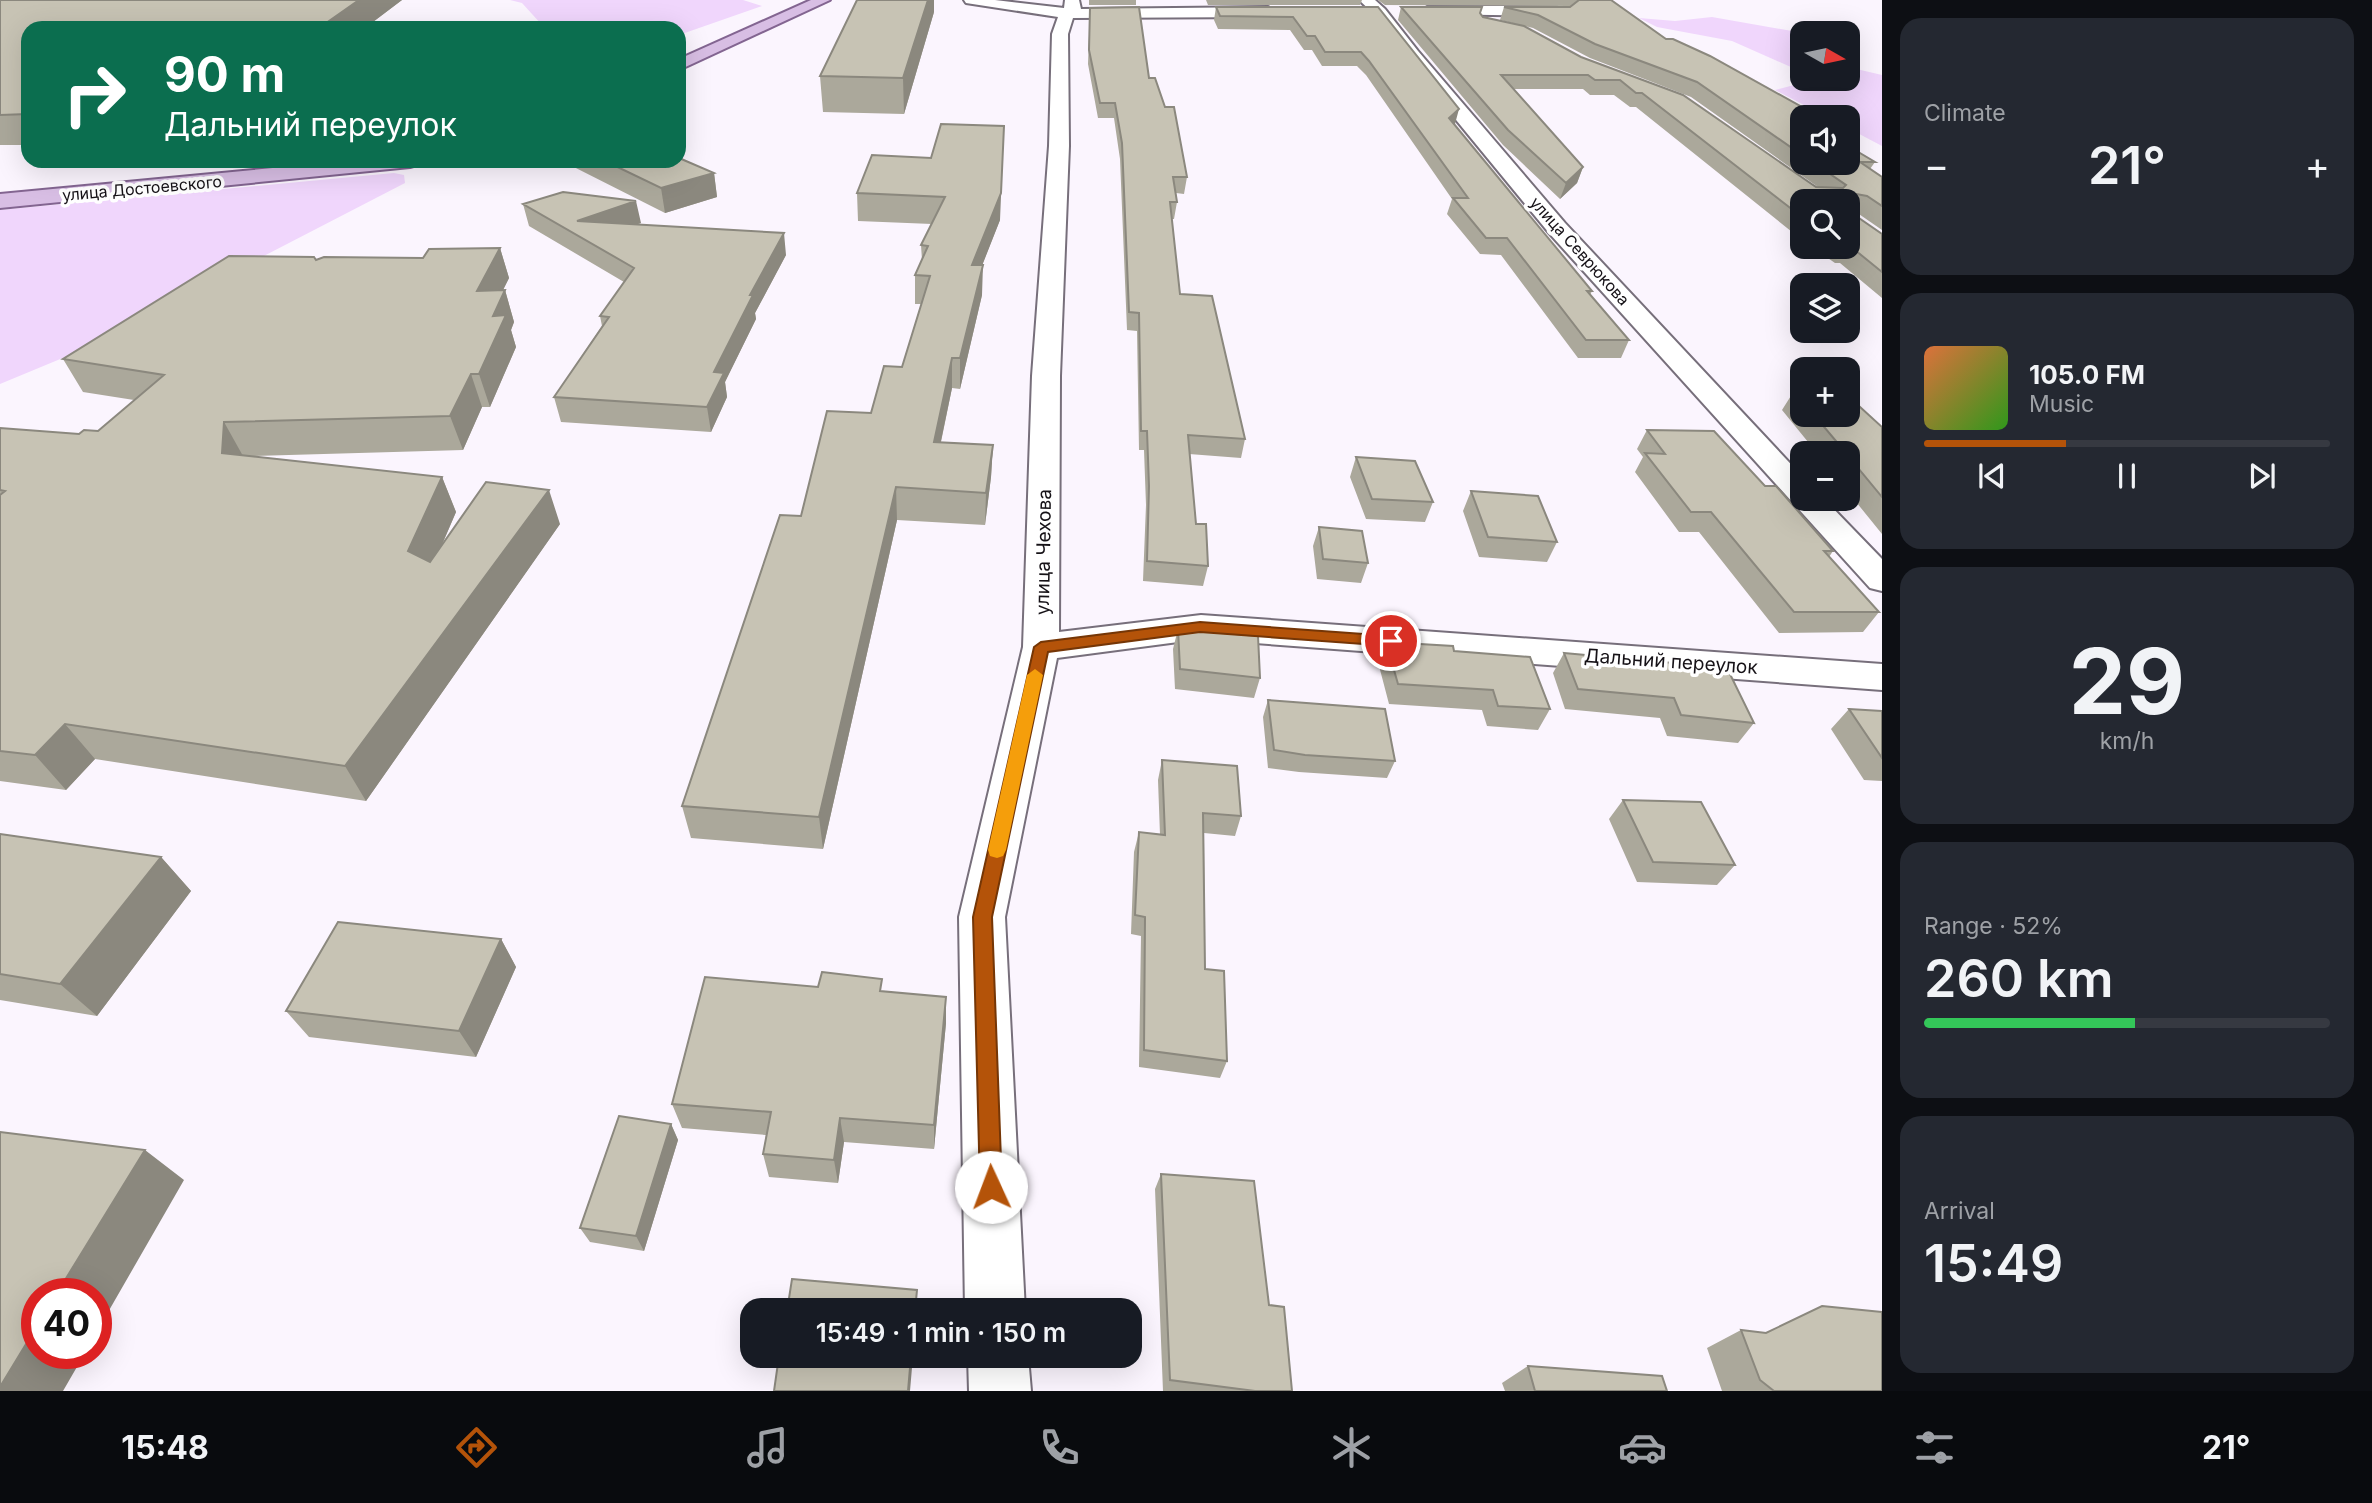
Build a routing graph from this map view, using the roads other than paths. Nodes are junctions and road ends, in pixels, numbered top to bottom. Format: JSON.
{"nodes":[{"id":1,"x":823,"y":0,"type":"edge"},
{"id":2,"x":971,"y":0,"type":"edge"},
{"id":3,"x":1550,"y":0,"type":"edge"},
{"id":4,"x":1070,"y":6,"type":"edge"},
{"id":5,"x":1366,"y":8,"type":"edge"},
{"id":6,"x":1285,"y":12,"type":"edge"},
{"id":7,"x":1506,"y":28,"type":"edge"},
{"id":8,"x":686,"y":62,"type":"edge"},
{"id":9,"x":338,"y":168,"type":"edge"},
{"id":10,"x":0,"y":201,"type":"edge"},
{"id":11,"x":1790,"y":481,"type":"edge"},
{"id":12,"x":1818,"y":511,"type":"edge"},
{"id":13,"x":1882,"y":580,"type":"edge"},
{"id":14,"x":1041,"y":647,"type":"junction"},
{"id":15,"x":1882,"y":677,"type":"edge"},
{"id":16,"x":995,"y":1298,"type":"edge"},
{"id":17,"x":999,"y":1368,"type":"edge"},
{"id":18,"x":1000,"y":1391,"type":"edge"}],
"edges":[{"from":1,"to":8,"type":"main road"},
{"from":2,"to":4,"type":"street"},
{"from":3,"to":5,"type":"street"},
{"from":4,"to":6,"type":"street"},
{"from":4,"to":14,"type":"street","name":"улица Чехова"},
{"from":5,"to":7,"type":"street"},
{"from":5,"to":11,"type":"street","name":"улица Севрюкова"},
{"from":9,"to":10,"type":"main road","name":"улица Достоевского"},
{"from":12,"to":13,"type":"street"},
{"from":14,"to":15,"type":"street","name":"Дальний переулок"},
{"from":14,"to":16,"type":"street","name":"улица Чехова"},
{"from":17,"to":18,"type":"street"}]}
